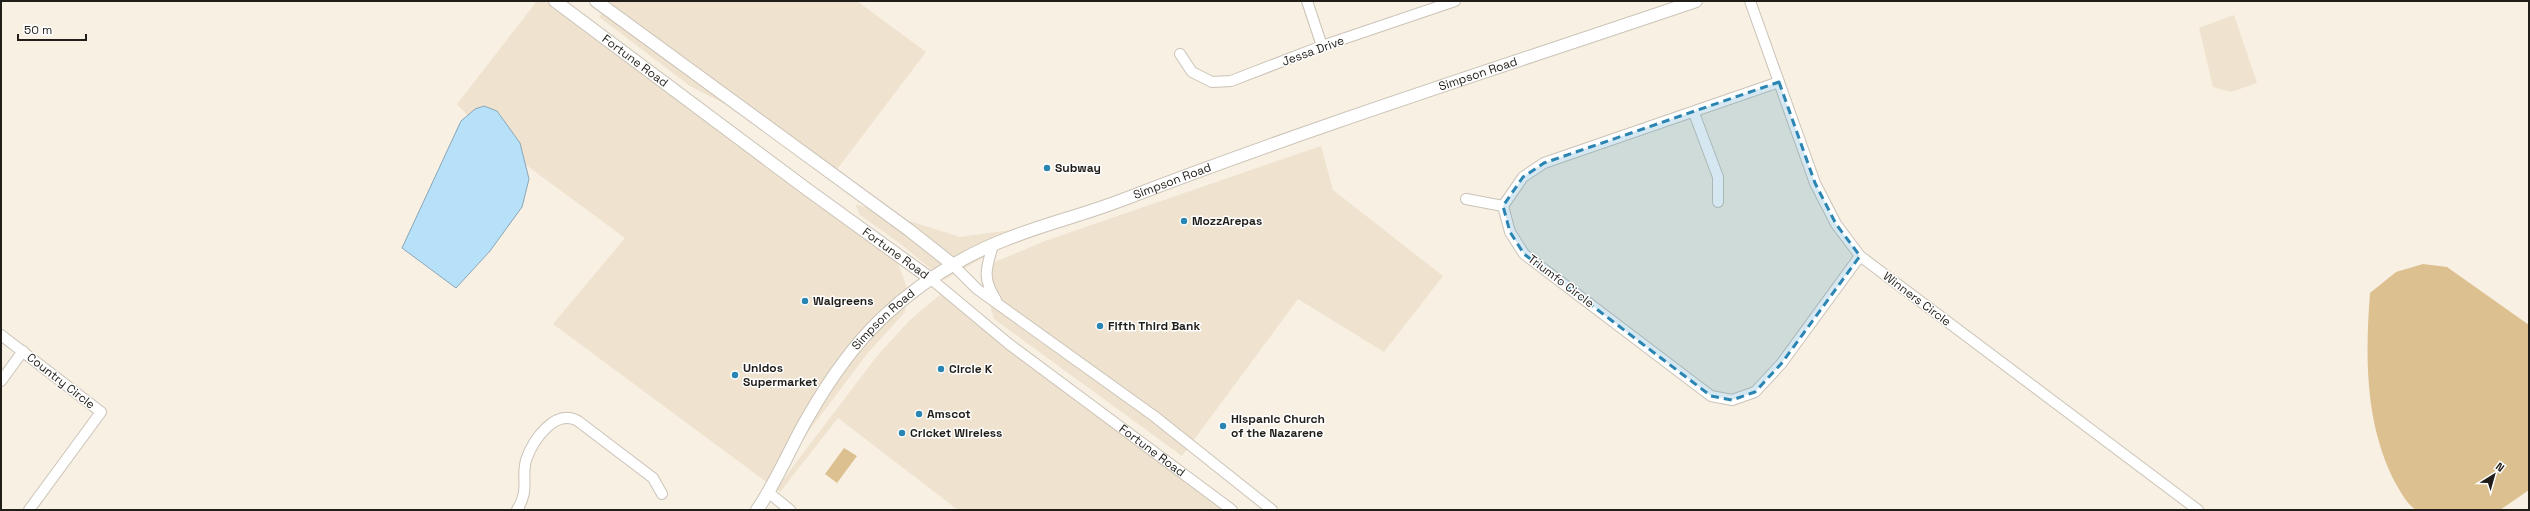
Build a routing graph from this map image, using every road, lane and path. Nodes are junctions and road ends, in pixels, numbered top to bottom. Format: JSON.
{"nodes":[{"id":1,"x":555,"y":1,"type":"edge"},
{"id":2,"x":596,"y":1,"type":"edge"},
{"id":3,"x":1307,"y":1,"type":"edge"},
{"id":4,"x":1455,"y":1,"type":"edge"},
{"id":5,"x":1696,"y":1,"type":"edge"},
{"id":6,"x":1750,"y":1,"type":"edge"},
{"id":7,"x":1322,"y":46,"type":"junction"},
{"id":8,"x":1180,"y":54,"type":"dead end"},
{"id":9,"x":1779,"y":82,"type":"junction"},
{"id":10,"x":1694,"y":113,"type":"junction"},
{"id":11,"x":1466,"y":199,"type":"dead end"},
{"id":12,"x":1718,"y":202,"type":"dead end"},
{"id":13,"x":1503,"y":206,"type":"junction"},
{"id":14,"x":993,"y":245,"type":"junction"},
{"id":15,"x":1860,"y":256,"type":"junction"},
{"id":16,"x":952,"y":264,"type":"junction"},
{"id":17,"x":931,"y":279,"type":"junction"},
{"id":18,"x":998,"y":304,"type":"junction"},
{"id":19,"x":1,"y":335,"type":"edge"},
{"id":20,"x":23,"y":351,"type":"junction"},
{"id":21,"x":1,"y":381,"type":"edge"},
{"id":22,"x":769,"y":493,"type":"junction"},
{"id":23,"x":662,"y":494,"type":"dead end"},
{"id":24,"x":29,"y":510,"type":"edge"},
{"id":25,"x":517,"y":510,"type":"edge"},
{"id":26,"x":757,"y":510,"type":"edge"},
{"id":27,"x":790,"y":510,"type":"edge"},
{"id":28,"x":1232,"y":510,"type":"edge"},
{"id":29,"x":1272,"y":510,"type":"edge"},
{"id":30,"x":2198,"y":510,"type":"edge"}],
"edges":[{"from":1,"to":17,"type":"main road","name":"Fortune Road"},
{"from":2,"to":16,"type":"main road","name":"Fortune Road"},
{"from":3,"to":7,"type":"street"},
{"from":4,"to":7,"type":"street","name":"Jessa Drive"},
{"from":5,"to":14,"type":"main road","name":"Simpson Road"},
{"from":6,"to":9,"type":"street","name":"Winners Circle"},
{"from":7,"to":8,"type":"street","name":"Jessa Drive"},
{"from":9,"to":10,"type":"street"},
{"from":9,"to":15,"type":"street","name":"Winners Circle"},
{"from":10,"to":12,"type":"street"},
{"from":10,"to":13,"type":"street"},
{"from":11,"to":13,"type":"street"},
{"from":13,"to":15,"type":"street","name":"Triumfo Circle"},
{"from":14,"to":16,"type":"main road","name":"Simpson Road"},
{"from":14,"to":18,"type":"street"},
{"from":15,"to":30,"type":"street","name":"Winners Circle"},
{"from":16,"to":17,"type":"main road","name":"Simpson Road"},
{"from":16,"to":18,"type":"street","name":"Fortune Road"},
{"from":17,"to":22,"type":"main road","name":"Simpson Road"},
{"from":17,"to":28,"type":"street","name":"Fortune Road"},
{"from":18,"to":29,"type":"street","name":"Fortune Road"},
{"from":19,"to":20,"type":"street","name":"Country Circle"},
{"from":20,"to":21,"type":"street"},
{"from":20,"to":24,"type":"street","name":"Country Circle"},
{"from":22,"to":26,"type":"main road","name":"Simpson Road"},
{"from":22,"to":27,"type":"street"},
{"from":23,"to":25,"type":"street"}]}
